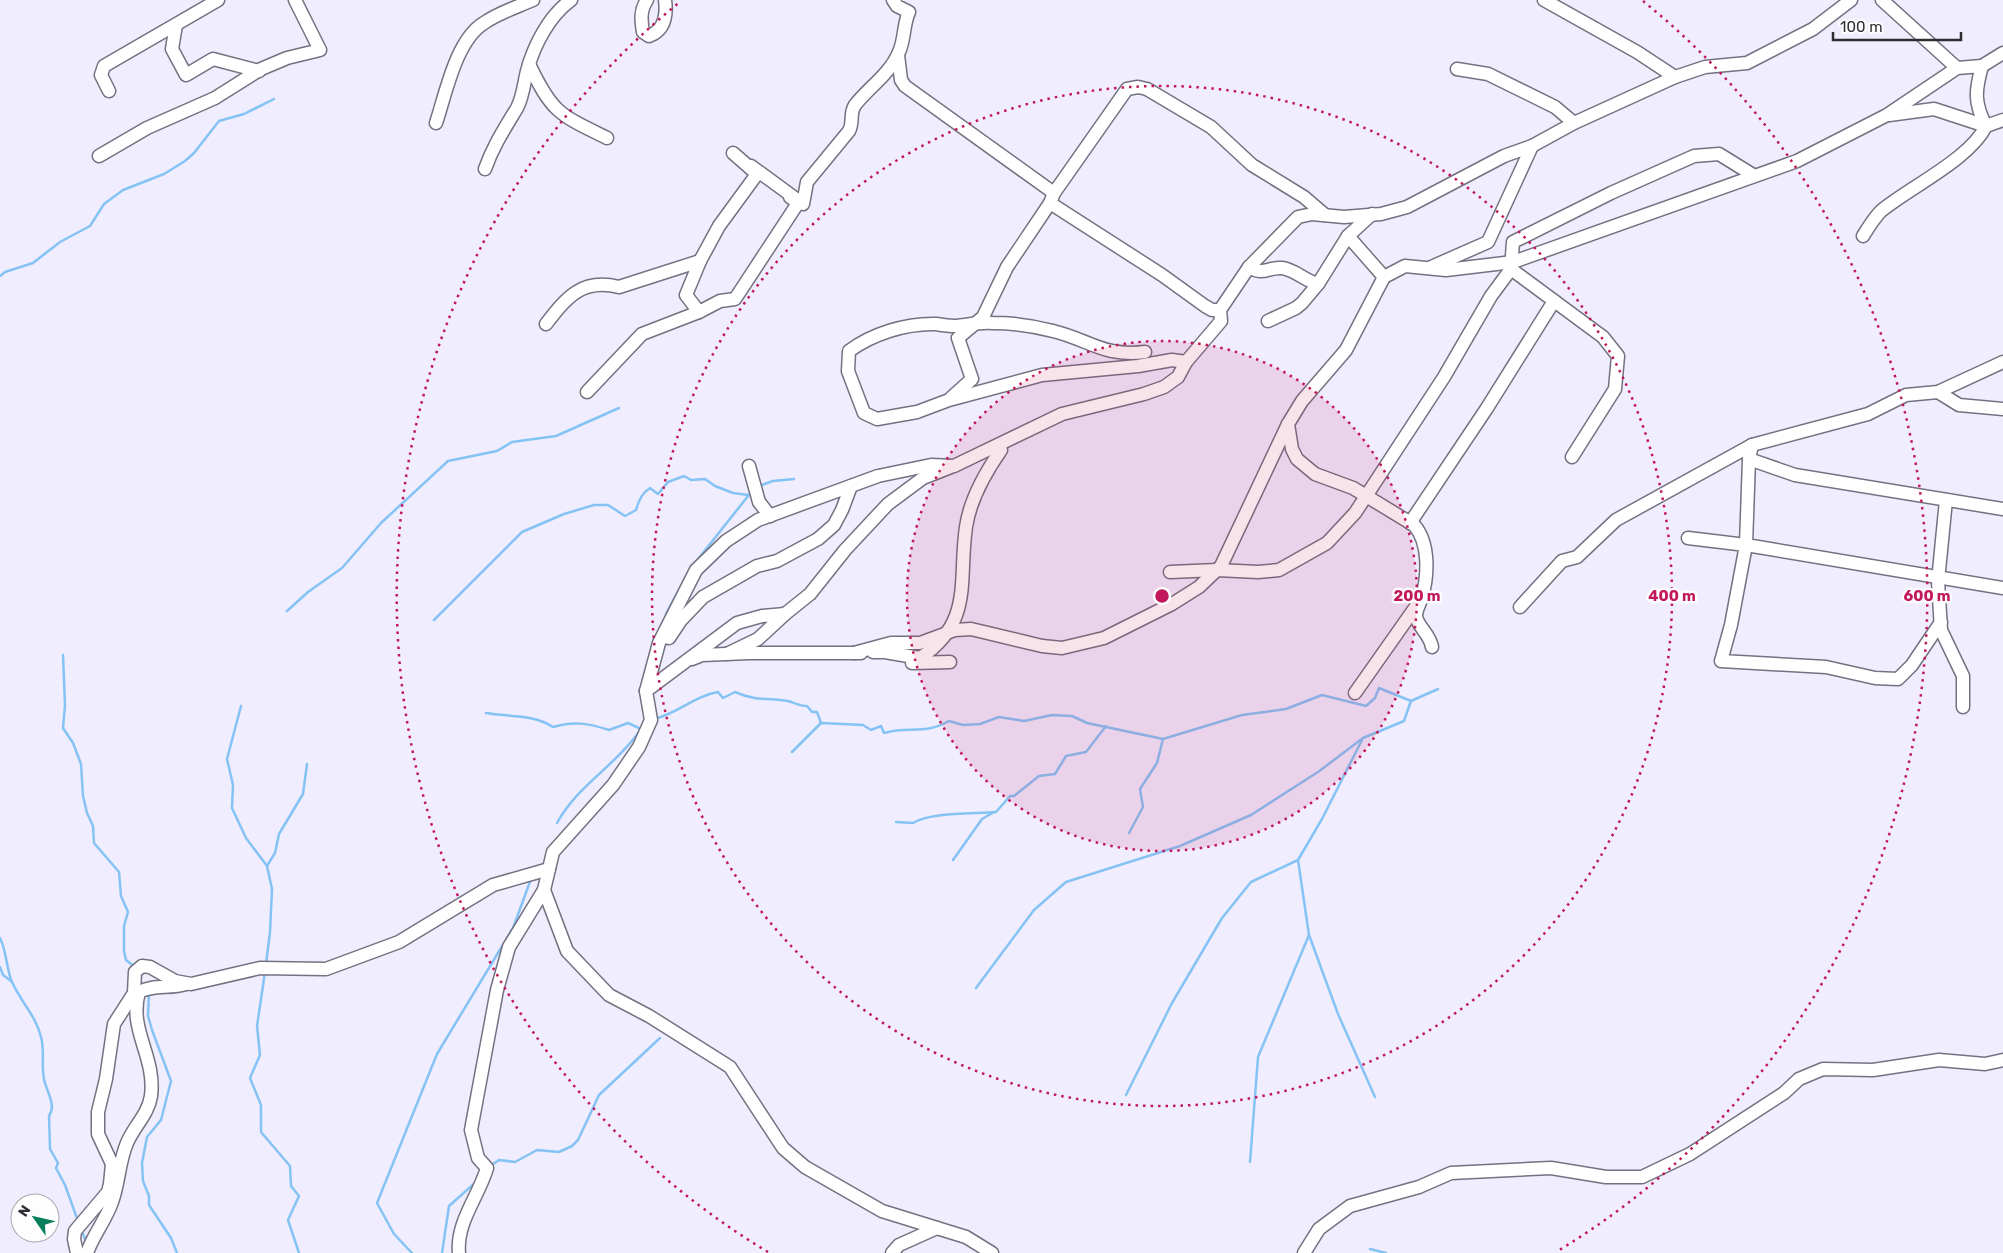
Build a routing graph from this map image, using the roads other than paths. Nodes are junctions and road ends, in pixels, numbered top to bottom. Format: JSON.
{"nodes":[{"id":1,"x":218,"y":0,"type":"edge"},
{"id":2,"x":295,"y":0,"type":"edge"},
{"id":3,"x":533,"y":0,"type":"edge"},
{"id":4,"x":570,"y":0,"type":"edge"},
{"id":5,"x":647,"y":0,"type":"edge"},
{"id":6,"x":665,"y":0,"type":"edge"},
{"id":7,"x":893,"y":0,"type":"edge"},
{"id":8,"x":1544,"y":0,"type":"edge"},
{"id":9,"x":1852,"y":0,"type":"edge"},
{"id":10,"x":1882,"y":0,"type":"edge"},
{"id":11,"x":176,"y":25,"type":"junction"},
{"id":12,"x":2003,"y":53,"type":"edge"},
{"id":13,"x":898,"y":55,"type":"junction"},
{"id":14,"x":529,"y":64,"type":"junction"},
{"id":15,"x":1982,"y":66,"type":"junction"},
{"id":16,"x":1957,"y":68,"type":"junction"},
{"id":17,"x":1457,"y":69,"type":"dead end"},
{"id":18,"x":259,"y":71,"type":"junction"},
{"id":19,"x":1675,"y":78,"type":"junction"},
{"id":20,"x":109,"y":91,"type":"dead end"},
{"id":21,"x":1887,"y":115,"type":"junction"},
{"id":22,"x":2003,"y":120,"type":"edge"},
{"id":23,"x":436,"y":123,"type":"dead end"},
{"id":24,"x":1574,"y":123,"type":"junction"},
{"id":25,"x":1986,"y":126,"type":"junction"},
{"id":26,"x":607,"y":138,"type":"dead end"},
{"id":27,"x":1532,"y":146,"type":"junction"},
{"id":28,"x":99,"y":156,"type":"dead end"},
{"id":29,"x":485,"y":169,"type":"dead end"},
{"id":30,"x":757,"y":174,"type":"junction"},
{"id":31,"x":1753,"y":175,"type":"junction"},
{"id":32,"x":1052,"y":198,"type":"junction"},
{"id":33,"x":1326,"y":214,"type":"junction"},
{"id":34,"x":1372,"y":214,"type":"junction"},
{"id":35,"x":1348,"y":236,"type":"junction"},
{"id":36,"x":1863,"y":236,"type":"dead end"},
{"id":37,"x":700,"y":261,"type":"junction"},
{"id":38,"x":1512,"y":265,"type":"junction"},
{"id":39,"x":1249,"y":267,"type":"junction"},
{"id":40,"x":1425,"y":270,"type":"junction"},
{"id":41,"x":1384,"y":277,"type":"junction"},
{"id":42,"x":1318,"y":284,"type":"junction"},
{"id":43,"x":1554,"y":301,"type":"junction"},
{"id":44,"x":1220,"y":310,"type":"junction"},
{"id":45,"x":699,"y":312,"type":"junction"},
{"id":46,"x":1268,"y":321,"type":"dead end"},
{"id":47,"x":546,"y":324,"type":"dead end"},
{"id":48,"x":975,"y":324,"type":"junction"},
{"id":49,"x":1186,"y":362,"type":"junction"},
{"id":50,"x":2003,"y":362,"type":"edge"},
{"id":51,"x":1085,"y":370,"type":"junction"},
{"id":52,"x":587,"y":392,"type":"dead end"},
{"id":53,"x":1938,"y":392,"type":"junction"},
{"id":54,"x":949,"y":400,"type":"junction"},
{"id":55,"x":2003,"y":410,"type":"edge"},
{"id":56,"x":1062,"y":414,"type":"junction"},
{"id":57,"x":1288,"y":424,"type":"junction"},
{"id":58,"x":1752,"y":445,"type":"junction"},
{"id":59,"x":1001,"y":450,"type":"junction"},
{"id":60,"x":1572,"y":457,"type":"dead end"},
{"id":61,"x":1749,"y":459,"type":"junction"},
{"id":62,"x":749,"y":466,"type":"dead end"},
{"id":63,"x":954,"y":466,"type":"junction"},
{"id":64,"x":852,"y":486,"type":"junction"},
{"id":65,"x":1366,"y":496,"type":"junction"},
{"id":66,"x":1946,"y":500,"type":"junction"},
{"id":67,"x":2003,"y":509,"type":"edge"},
{"id":68,"x":770,"y":516,"type":"junction"},
{"id":69,"x":1410,"y":523,"type":"junction"},
{"id":70,"x":1688,"y":538,"type":"dead end"},
{"id":71,"x":1746,"y":546,"type":"junction"},
{"id":72,"x":1217,"y":570,"type":"junction"},
{"id":73,"x":1170,"y":572,"type":"dead end"},
{"id":74,"x":1938,"y":578,"type":"junction"},
{"id":75,"x":2003,"y":588,"type":"edge"},
{"id":76,"x":1420,"y":601,"type":"junction"},
{"id":77,"x":1520,"y":607,"type":"dead end"},
{"id":78,"x":784,"y":614,"type":"junction"},
{"id":79,"x":1941,"y":622,"type":"junction"},
{"id":80,"x":948,"y":632,"type":"junction"},
{"id":81,"x":1432,"y":647,"type":"dead end"},
{"id":82,"x":854,"y":653,"type":"junction"},
{"id":83,"x":868,"y":653,"type":"junction"},
{"id":84,"x":726,"y":654,"type":"junction"},
{"id":85,"x":654,"y":657,"type":"junction"},
{"id":86,"x":682,"y":662,"type":"junction"},
{"id":87,"x":950,"y":662,"type":"dead end"},
{"id":88,"x":646,"y":691,"type":"junction"},
{"id":89,"x":1355,"y":693,"type":"dead end"},
{"id":90,"x":1962,"y":707,"type":"dead end"},
{"id":91,"x":549,"y":868,"type":"junction"},
{"id":92,"x":544,"y":890,"type":"junction"},
{"id":93,"x":188,"y":984,"type":"junction"},
{"id":94,"x":2003,"y":1060,"type":"edge"},
{"id":95,"x":937,"y":1228,"type":"junction"},
{"id":96,"x":1312,"y":1240,"type":"junction"},
{"id":97,"x":77,"y":1253,"type":"edge"},
{"id":98,"x":87,"y":1253,"type":"edge"},
{"id":99,"x":459,"y":1253,"type":"edge"},
{"id":100,"x":892,"y":1253,"type":"edge"},
{"id":101,"x":992,"y":1253,"type":"edge"},
{"id":102,"x":1295,"y":1253,"type":"edge"},
{"id":103,"x":1304,"y":1253,"type":"edge"}],
"edges":[{"from":1,"to":11,"type":"street"},
{"from":2,"to":18,"type":"street"},
{"from":3,"to":23,"type":"street"},
{"from":4,"to":14,"type":"street"},
{"from":5,"to":6,"type":"street"},
{"from":7,"to":13,"type":"street"},
{"from":8,"to":19,"type":"street"},
{"from":9,"to":19,"type":"street"},
{"from":10,"to":16,"type":"street"},
{"from":11,"to":18,"type":"street"},
{"from":11,"to":20,"type":"street"},
{"from":12,"to":15,"type":"street"},
{"from":13,"to":30,"type":"street"},
{"from":13,"to":32,"type":"street"},
{"from":14,"to":26,"type":"street"},
{"from":14,"to":29,"type":"street"},
{"from":15,"to":16,"type":"street"},
{"from":15,"to":25,"type":"street"},
{"from":16,"to":21,"type":"street"},
{"from":17,"to":24,"type":"street"},
{"from":18,"to":28,"type":"street"},
{"from":19,"to":24,"type":"street"},
{"from":21,"to":25,"type":"street"},
{"from":21,"to":31,"type":"street"},
{"from":22,"to":25,"type":"street"},
{"from":24,"to":27,"type":"street"},
{"from":25,"to":36,"type":"street"},
{"from":27,"to":34,"type":"street"},
{"from":27,"to":40,"type":"street"},
{"from":30,"to":37,"type":"street"},
{"from":30,"to":45,"type":"street"},
{"from":31,"to":38,"type":"street"},
{"from":31,"to":38,"type":"street"},
{"from":32,"to":33,"type":"street"},
{"from":32,"to":44,"type":"street"},
{"from":32,"to":48,"type":"street"},
{"from":33,"to":34,"type":"street"},
{"from":33,"to":39,"type":"street"},
{"from":34,"to":35,"type":"street"},
{"from":35,"to":41,"type":"street"},
{"from":35,"to":42,"type":"street"},
{"from":37,"to":45,"type":"street"},
{"from":37,"to":47,"type":"street"},
{"from":38,"to":40,"type":"street"},
{"from":38,"to":43,"type":"street"},
{"from":38,"to":65,"type":"street"},
{"from":39,"to":42,"type":"street"},
{"from":39,"to":44,"type":"street"},
{"from":40,"to":41,"type":"street"},
{"from":41,"to":57,"type":"street"},
{"from":42,"to":46,"type":"street"},
{"from":43,"to":60,"type":"street"},
{"from":43,"to":69,"type":"street"},
{"from":44,"to":49,"type":"street"},
{"from":45,"to":52,"type":"street"},
{"from":48,"to":51,"type":"street"},
{"from":48,"to":54,"type":"street"},
{"from":48,"to":54,"type":"street"},
{"from":49,"to":51,"type":"street"},
{"from":49,"to":56,"type":"street"},
{"from":50,"to":53,"type":"street"},
{"from":51,"to":54,"type":"street"},
{"from":53,"to":55,"type":"street"},
{"from":53,"to":58,"type":"street"},
{"from":56,"to":59,"type":"street"},
{"from":56,"to":63,"type":"street"},
{"from":57,"to":65,"type":"street"},
{"from":57,"to":72,"type":"street"},
{"from":58,"to":61,"type":"street"},
{"from":58,"to":77,"type":"street"},
{"from":59,"to":63,"type":"street"},
{"from":59,"to":80,"type":"street"},
{"from":61,"to":66,"type":"street"},
{"from":61,"to":71,"type":"street"},
{"from":62,"to":68,"type":"street"},
{"from":63,"to":64,"type":"street"},
{"from":63,"to":78,"type":"street"},
{"from":64,"to":68,"type":"street"},
{"from":64,"to":85,"type":"street"},
{"from":65,"to":69,"type":"street"},
{"from":65,"to":72,"type":"street"},
{"from":66,"to":67,"type":"street"},
{"from":66,"to":74,"type":"street"},
{"from":68,"to":85,"type":"street"},
{"from":69,"to":76,"type":"street"},
{"from":70,"to":71,"type":"street"},
{"from":71,"to":74,"type":"street"},
{"from":71,"to":79,"type":"street"},
{"from":72,"to":73,"type":"street"},
{"from":72,"to":80,"type":"street"},
{"from":74,"to":75,"type":"street"},
{"from":74,"to":79,"type":"street"},
{"from":76,"to":81,"type":"street"},
{"from":76,"to":89,"type":"street"},
{"from":78,"to":84,"type":"street"},
{"from":78,"to":86,"type":"street"},
{"from":79,"to":90,"type":"street"},
{"from":80,"to":82,"type":"street"},
{"from":80,"to":83,"type":"street"},
{"from":82,"to":83,"type":"street"},
{"from":82,"to":84,"type":"street"},
{"from":83,"to":87,"type":"street"},
{"from":84,"to":86,"type":"street"},
{"from":85,"to":88,"type":"street"},
{"from":86,"to":88,"type":"street"},
{"from":88,"to":91,"type":"street"},
{"from":91,"to":92,"type":"street"},
{"from":91,"to":93,"type":"street"},
{"from":92,"to":95,"type":"street"},
{"from":92,"to":99,"type":"street"},
{"from":93,"to":97,"type":"street"},
{"from":93,"to":98,"type":"street"},
{"from":94,"to":96,"type":"street"},
{"from":95,"to":100,"type":"street"},
{"from":95,"to":101,"type":"street"},
{"from":96,"to":102,"type":"street"},
{"from":96,"to":103,"type":"street"}]}
